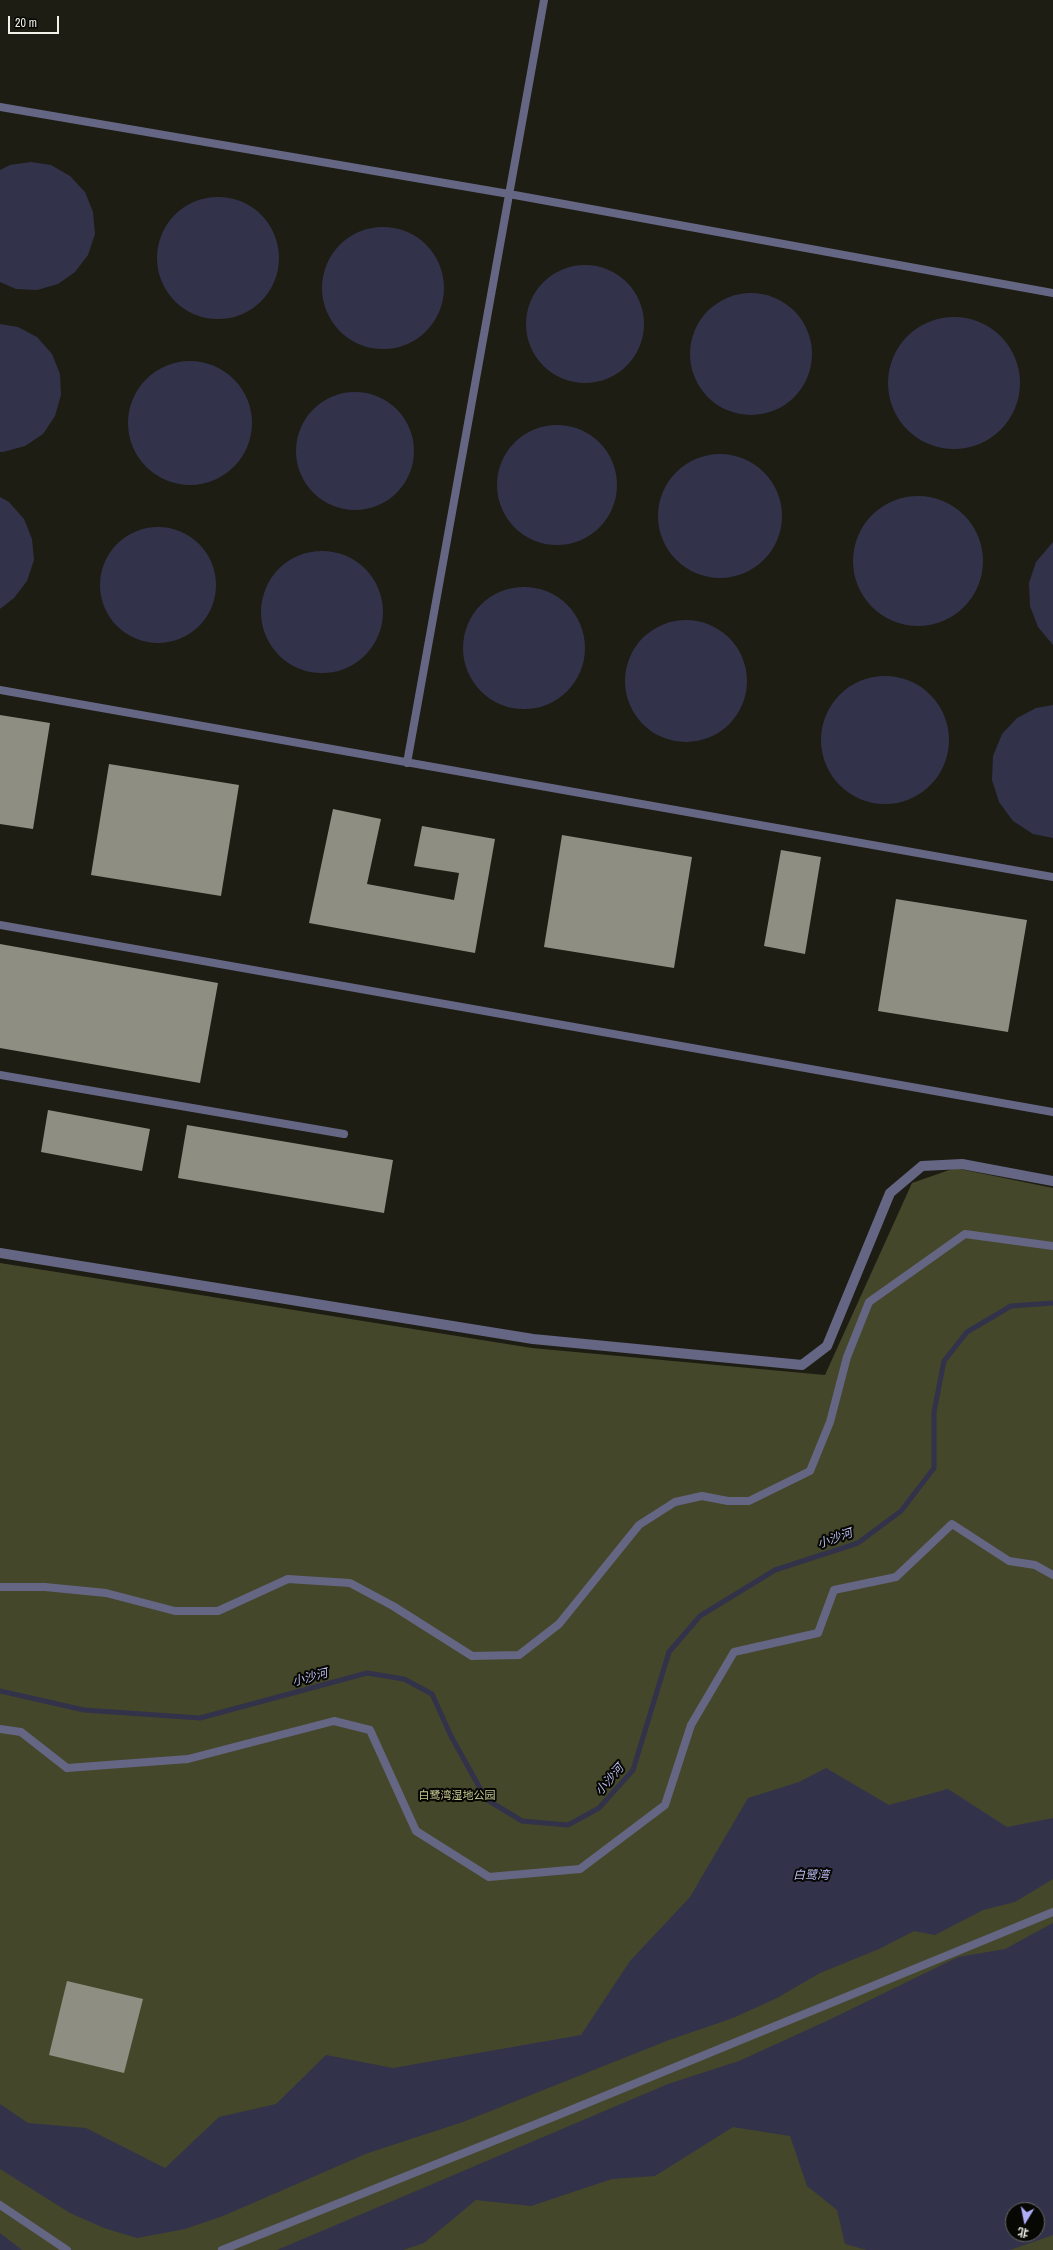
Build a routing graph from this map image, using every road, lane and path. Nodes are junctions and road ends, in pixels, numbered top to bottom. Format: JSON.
{"nodes":[{"id":1,"x":544,"y":0,"type":"edge"},
{"id":2,"x":0,"y":107,"type":"edge"},
{"id":3,"x":509,"y":194,"type":"junction"},
{"id":4,"x":1053,"y":293,"type":"edge"},
{"id":5,"x":0,"y":690,"type":"edge"},
{"id":6,"x":408,"y":763,"type":"junction"},
{"id":7,"x":1053,"y":877,"type":"edge"},
{"id":8,"x":0,"y":925,"type":"edge"},
{"id":9,"x":0,"y":1075,"type":"edge"},
{"id":10,"x":1053,"y":1112,"type":"edge"},
{"id":11,"x":344,"y":1134,"type":"dead end"},
{"id":12,"x":1053,"y":1181,"type":"edge"},
{"id":13,"x":1053,"y":1246,"type":"edge"},
{"id":14,"x":0,"y":1253,"type":"edge"},
{"id":15,"x":1053,"y":1575,"type":"edge"},
{"id":16,"x":0,"y":1587,"type":"edge"},
{"id":17,"x":0,"y":1729,"type":"edge"},
{"id":18,"x":1052,"y":1912,"type":"edge"},
{"id":19,"x":0,"y":2205,"type":"edge"},
{"id":20,"x":67,"y":2250,"type":"edge"},
{"id":21,"x":222,"y":2250,"type":"edge"}],
"edges":[{"from":1,"to":3,"type":"lane"},
{"from":2,"to":3,"type":"lane"},
{"from":3,"to":4,"type":"lane"},
{"from":3,"to":6,"type":"lane"},
{"from":5,"to":6,"type":"lane"},
{"from":6,"to":7,"type":"lane"},
{"from":8,"to":10,"type":"lane"},
{"from":9,"to":11,"type":"lane"},
{"from":12,"to":14,"type":"street"},
{"from":13,"to":16,"type":"lane"},
{"from":15,"to":17,"type":"lane"},
{"from":18,"to":21,"type":"lane"},
{"from":19,"to":20,"type":"lane"}]}
